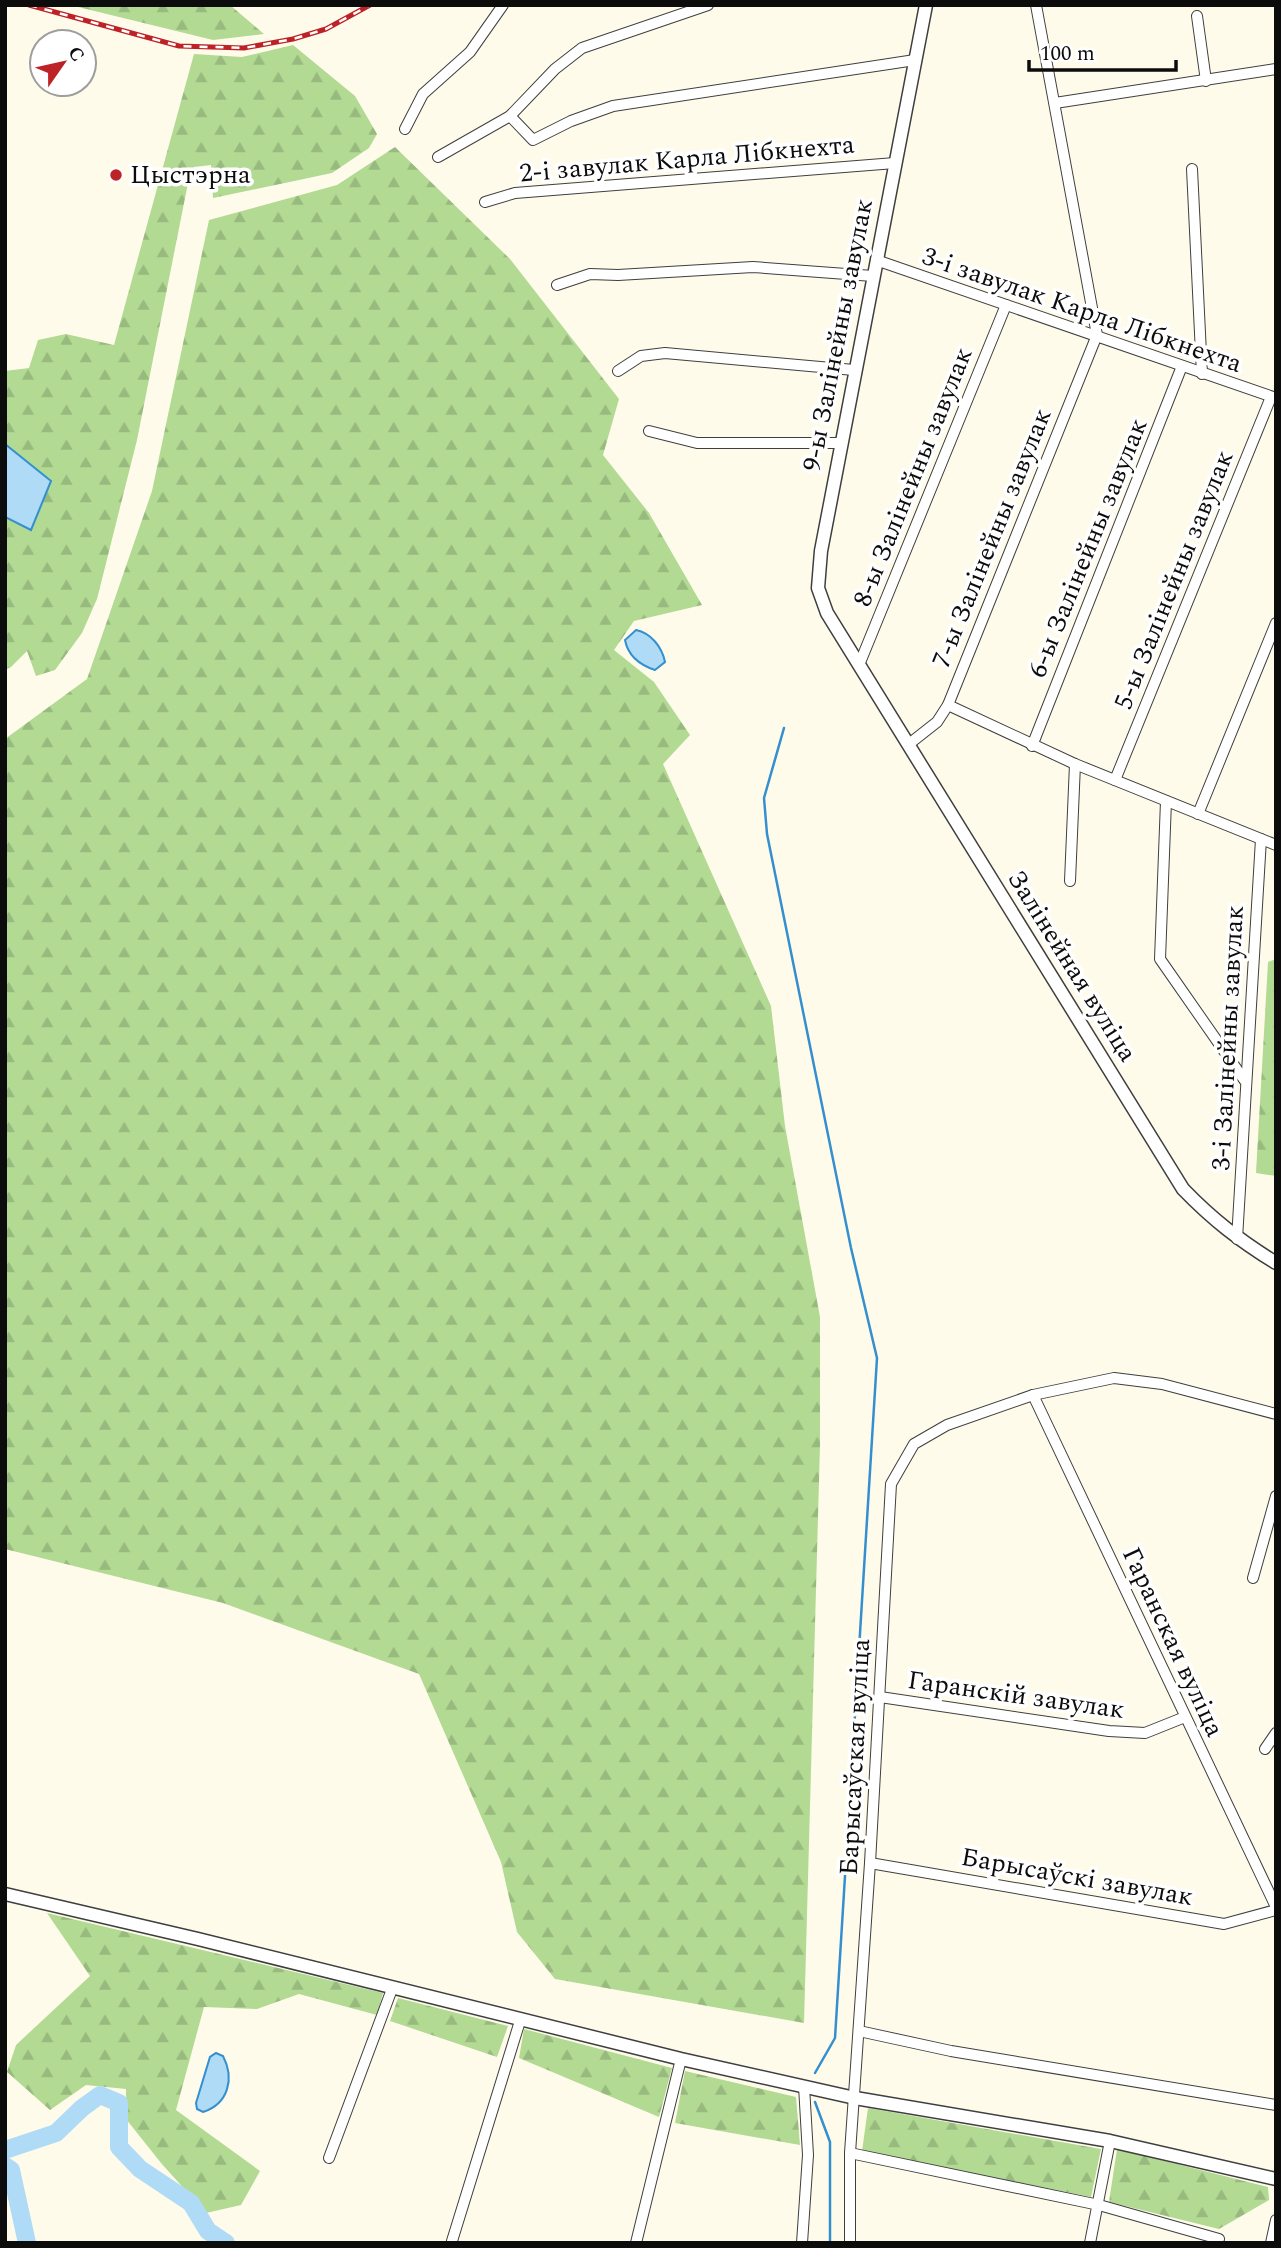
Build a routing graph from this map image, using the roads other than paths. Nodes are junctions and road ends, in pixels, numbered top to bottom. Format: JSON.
{"nodes":[{"id":1,"x":503,"y":5,"type":"edge"},
{"id":2,"x":708,"y":5,"type":"edge"},
{"id":3,"x":926,"y":5,"type":"edge"},
{"id":4,"x":1036,"y":5,"type":"edge"},
{"id":5,"x":1197,"y":16,"type":"dead end"},
{"id":6,"x":915,"y":60,"type":"junction"},
{"id":7,"x":1276,"y":69,"type":"edge"},
{"id":8,"x":1206,"y":81,"type":"junction"},
{"id":9,"x":1055,"y":103,"type":"junction"},
{"id":10,"x":510,"y":116,"type":"junction"},
{"id":11,"x":405,"y":129,"type":"dead end"},
{"id":12,"x":438,"y":158,"type":"dead end"},
{"id":13,"x":895,"y":163,"type":"junction"},
{"id":14,"x":1192,"y":169,"type":"dead end"},
{"id":15,"x":485,"y":202,"type":"dead end"},
{"id":16,"x":876,"y":260,"type":"junction"},
{"id":17,"x":873,"y":276,"type":"junction"},
{"id":18,"x":557,"y":285,"type":"dead end"},
{"id":19,"x":1006,"y":305,"type":"junction"},
{"id":20,"x":1097,"y":335,"type":"junction"},
{"id":21,"x":1182,"y":366,"type":"junction"},
{"id":22,"x":854,"y":370,"type":"junction"},
{"id":23,"x":618,"y":371,"type":"dead end"},
{"id":24,"x":1202,"y":374,"type":"junction"},
{"id":25,"x":1273,"y":398,"type":"edge"},
{"id":26,"x":649,"y":431,"type":"dead end"},
{"id":27,"x":840,"y":443,"type":"junction"},
{"id":28,"x":1276,"y":623,"type":"edge"},
{"id":29,"x":859,"y":665,"type":"junction"},
{"id":30,"x":948,"y":705,"type":"junction"},
{"id":31,"x":909,"y":744,"type":"junction"},
{"id":32,"x":1032,"y":746,"type":"junction"},
{"id":33,"x":1075,"y":764,"type":"junction"},
{"id":34,"x":1115,"y":780,"type":"junction"},
{"id":35,"x":1166,"y":801,"type":"junction"},
{"id":36,"x":1198,"y":814,"type":"junction"},
{"id":37,"x":1261,"y":839,"type":"junction"},
{"id":38,"x":1276,"y":845,"type":"edge"},
{"id":39,"x":1070,"y":881,"type":"dead end"},
{"id":40,"x":1245,"y":1081,"type":"junction"},
{"id":41,"x":1237,"y":1239,"type":"junction"},
{"id":42,"x":1276,"y":1264,"type":"edge"},
{"id":43,"x":1033,"y":1395,"type":"junction"},
{"id":44,"x":1276,"y":1414,"type":"edge"},
{"id":45,"x":1276,"y":1496,"type":"edge"},
{"id":46,"x":1253,"y":1578,"type":"dead end"},
{"id":47,"x":880,"y":1697,"type":"junction"},
{"id":48,"x":1185,"y":1717,"type":"junction"},
{"id":49,"x":1276,"y":1733,"type":"edge"},
{"id":50,"x":1265,"y":1749,"type":"dead end"},
{"id":51,"x":870,"y":1863,"type":"junction"},
{"id":52,"x":5,"y":1894,"type":"edge"},
{"id":53,"x":1276,"y":1909,"type":"edge"},
{"id":54,"x":392,"y":1989,"type":"junction"},
{"id":55,"x":520,"y":2021,"type":"junction"},
{"id":56,"x":859,"y":2031,"type":"junction"},
{"id":57,"x":681,"y":2059,"type":"junction"},
{"id":58,"x":804,"y":2086,"type":"junction"},
{"id":59,"x":855,"y":2098,"type":"junction"},
{"id":60,"x":1276,"y":2105,"type":"edge"},
{"id":61,"x":1110,"y":2141,"type":"junction"},
{"id":62,"x":850,"y":2153,"type":"junction"},
{"id":63,"x":329,"y":2158,"type":"dead end"},
{"id":64,"x":1276,"y":2179,"type":"edge"},
{"id":65,"x":1099,"y":2204,"type":"junction"},
{"id":66,"x":1276,"y":2220,"type":"edge"},
{"id":67,"x":1219,"y":2239,"type":"dead end"},
{"id":68,"x":452,"y":2241,"type":"edge"},
{"id":69,"x":636,"y":2243,"type":"edge"},
{"id":70,"x":802,"y":2243,"type":"edge"},
{"id":71,"x":850,"y":2243,"type":"edge"},
{"id":72,"x":1090,"y":2243,"type":"edge"},
{"id":73,"x":1270,"y":2243,"type":"edge"}],
"edges":[{"from":1,"to":11,"type":"street"},
{"from":2,"to":10,"type":"street"},
{"from":3,"to":6,"type":"street","name":"9-ы Залінейны завулак"},
{"from":4,"to":9,"type":"street"},
{"from":5,"to":8,"type":"street"},
{"from":6,"to":10,"type":"street"},
{"from":6,"to":13,"type":"street","name":"9-ы Залінейны завулак"},
{"from":7,"to":8,"type":"street"},
{"from":8,"to":9,"type":"street"},
{"from":9,"to":20,"type":"street"},
{"from":10,"to":12,"type":"street"},
{"from":13,"to":15,"type":"street","name":"2-і завулак Карла Лібкнехта"},
{"from":13,"to":16,"type":"street","name":"9-ы Залінейны завулак"},
{"from":14,"to":24,"type":"street"},
{"from":16,"to":17,"type":"street","name":"9-ы Залінейны завулак"},
{"from":16,"to":19,"type":"street","name":"3-і завулак Карла Лібкнехта"},
{"from":17,"to":18,"type":"street"},
{"from":17,"to":22,"type":"street","name":"9-ы Залінейны завулак"},
{"from":19,"to":20,"type":"street","name":"3-і завулак Карла Лібкнехта"},
{"from":19,"to":29,"type":"street","name":"8-ы Залінейны завулак"},
{"from":20,"to":21,"type":"street","name":"3-і завулак Карла Лібкнехта"},
{"from":20,"to":30,"type":"street","name":"7-ы Залінейны завулак"},
{"from":21,"to":24,"type":"street","name":"3-і завулак Карла Лібкнехта"},
{"from":21,"to":32,"type":"street","name":"6-ы Залінейны завулак"},
{"from":22,"to":23,"type":"street"},
{"from":22,"to":27,"type":"street","name":"9-ы Залінейны завулак"},
{"from":24,"to":25,"type":"street","name":"3-і завулак Карла Лібкнехта"},
{"from":25,"to":34,"type":"street","name":"5-ы Залінейны завулак"},
{"from":26,"to":27,"type":"street"},
{"from":27,"to":29,"type":"street","name":"9-ы Залінейны завулак"},
{"from":28,"to":36,"type":"street"},
{"from":29,"to":31,"type":"street","name":"Залінейная вуліца"},
{"from":30,"to":31,"type":"street","name":"7-ы Залінейны завулак"},
{"from":30,"to":32,"type":"street"},
{"from":31,"to":41,"type":"street","name":"Залінейная вуліца"},
{"from":32,"to":33,"type":"street"},
{"from":33,"to":34,"type":"street"},
{"from":33,"to":39,"type":"street"},
{"from":34,"to":35,"type":"street"},
{"from":35,"to":36,"type":"street"},
{"from":35,"to":40,"type":"street"},
{"from":36,"to":37,"type":"street"},
{"from":37,"to":38,"type":"street"},
{"from":37,"to":40,"type":"street","name":"3-і Залінейны завулак"},
{"from":40,"to":41,"type":"street","name":"3-і Залінейны завулак"},
{"from":41,"to":42,"type":"street","name":"Залінейная вуліца"},
{"from":43,"to":44,"type":"street"},
{"from":43,"to":47,"type":"street","name":"Барысаўская вуліца"},
{"from":43,"to":48,"type":"street","name":"Гаранская вуліца"},
{"from":45,"to":46,"type":"street"},
{"from":47,"to":48,"type":"street","name":"Гаранскій завулак"},
{"from":47,"to":51,"type":"street","name":"Барысаўская вуліца"},
{"from":48,"to":53,"type":"street","name":"Гаранская вуліца"},
{"from":49,"to":50,"type":"street"},
{"from":51,"to":53,"type":"street","name":"Барысаўскі завулак"},
{"from":51,"to":56,"type":"street","name":"Барысаўская вуліца"},
{"from":52,"to":54,"type":"street"},
{"from":54,"to":55,"type":"street"},
{"from":54,"to":63,"type":"street"},
{"from":55,"to":57,"type":"street"},
{"from":55,"to":68,"type":"street"},
{"from":56,"to":59,"type":"street","name":"Барысаўская вуліца"},
{"from":56,"to":60,"type":"street"},
{"from":57,"to":58,"type":"street"},
{"from":57,"to":69,"type":"street"},
{"from":58,"to":59,"type":"street"},
{"from":58,"to":70,"type":"street"},
{"from":59,"to":61,"type":"street"},
{"from":59,"to":62,"type":"street","name":"Барысаўская вуліца"},
{"from":61,"to":64,"type":"street"},
{"from":61,"to":65,"type":"street"},
{"from":62,"to":65,"type":"street"},
{"from":62,"to":71,"type":"street","name":"Барысаўская вуліца"},
{"from":65,"to":67,"type":"street"},
{"from":65,"to":72,"type":"street"},
{"from":66,"to":73,"type":"street"}]}
